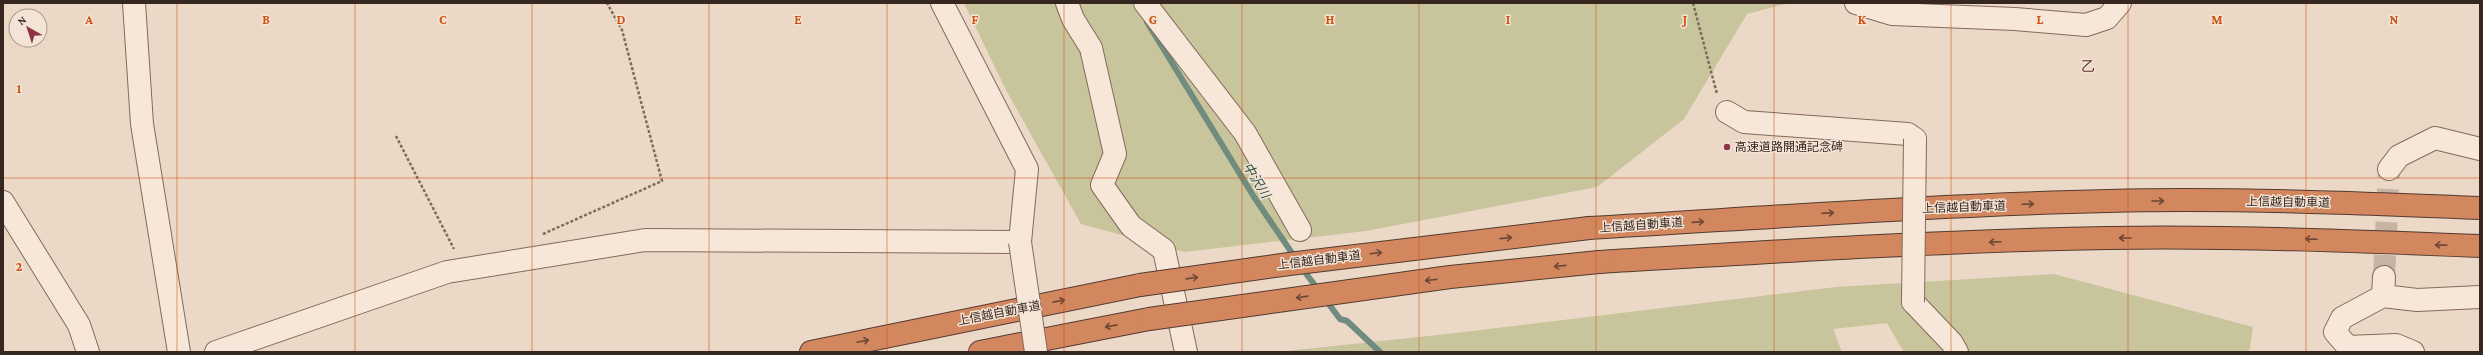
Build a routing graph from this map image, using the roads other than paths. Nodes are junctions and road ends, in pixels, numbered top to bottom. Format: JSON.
{"nodes":[{"id":1,"x":134,"y":3,"type":"edge"},
{"id":2,"x":942,"y":3,"type":"edge"},
{"id":3,"x":1067,"y":3,"type":"edge"},
{"id":4,"x":1145,"y":3,"type":"edge"},
{"id":5,"x":1856,"y":3,"type":"edge"},
{"id":6,"x":2120,"y":3,"type":"edge"},
{"id":7,"x":2020,"y":11,"type":"edge"},
{"id":8,"x":1727,"y":112,"type":"road end"},
{"id":9,"x":2480,"y":149,"type":"edge"},
{"id":10,"x":2389,"y":169,"type":"tunnel mouth"},
{"id":11,"x":3,"y":202,"type":"edge"},
{"id":12,"x":2480,"y":208,"type":"edge"},
{"id":13,"x":1300,"y":230,"type":"dead end"},
{"id":14,"x":1020,"y":242,"type":"junction"},
{"id":15,"x":2480,"y":246,"type":"edge"},
{"id":16,"x":2480,"y":297,"type":"edge"},
{"id":17,"x":88,"y":352,"type":"edge"},
{"id":18,"x":179,"y":352,"type":"edge"},
{"id":19,"x":216,"y":352,"type":"edge"},
{"id":20,"x":811,"y":352,"type":"edge"},
{"id":21,"x":980,"y":352,"type":"edge"},
{"id":22,"x":1036,"y":352,"type":"edge"},
{"id":23,"x":1186,"y":352,"type":"edge"},
{"id":24,"x":1957,"y":352,"type":"edge"},
{"id":25,"x":2413,"y":352,"type":"edge"}],
"edges":[{"from":1,"to":18,"type":"street"},
{"from":2,"to":14,"type":"street"},
{"from":3,"to":23,"type":"street"},
{"from":4,"to":13,"type":"street"},
{"from":5,"to":7,"type":"street"},
{"from":6,"to":7,"type":"street"},
{"from":8,"to":24,"type":"street","bridge":true},
{"from":9,"to":10,"type":"street"},
{"from":11,"to":17,"type":"street"},
{"from":20,"to":12,"type":"highway","name":"上信越自動車道","one_way":true,"bridge":true},
{"from":14,"to":19,"type":"street"},
{"from":14,"to":22,"type":"street","bridge":true},
{"from":15,"to":21,"type":"highway","one_way":true,"bridge":true},
{"from":16,"to":25,"type":"street"}]}
